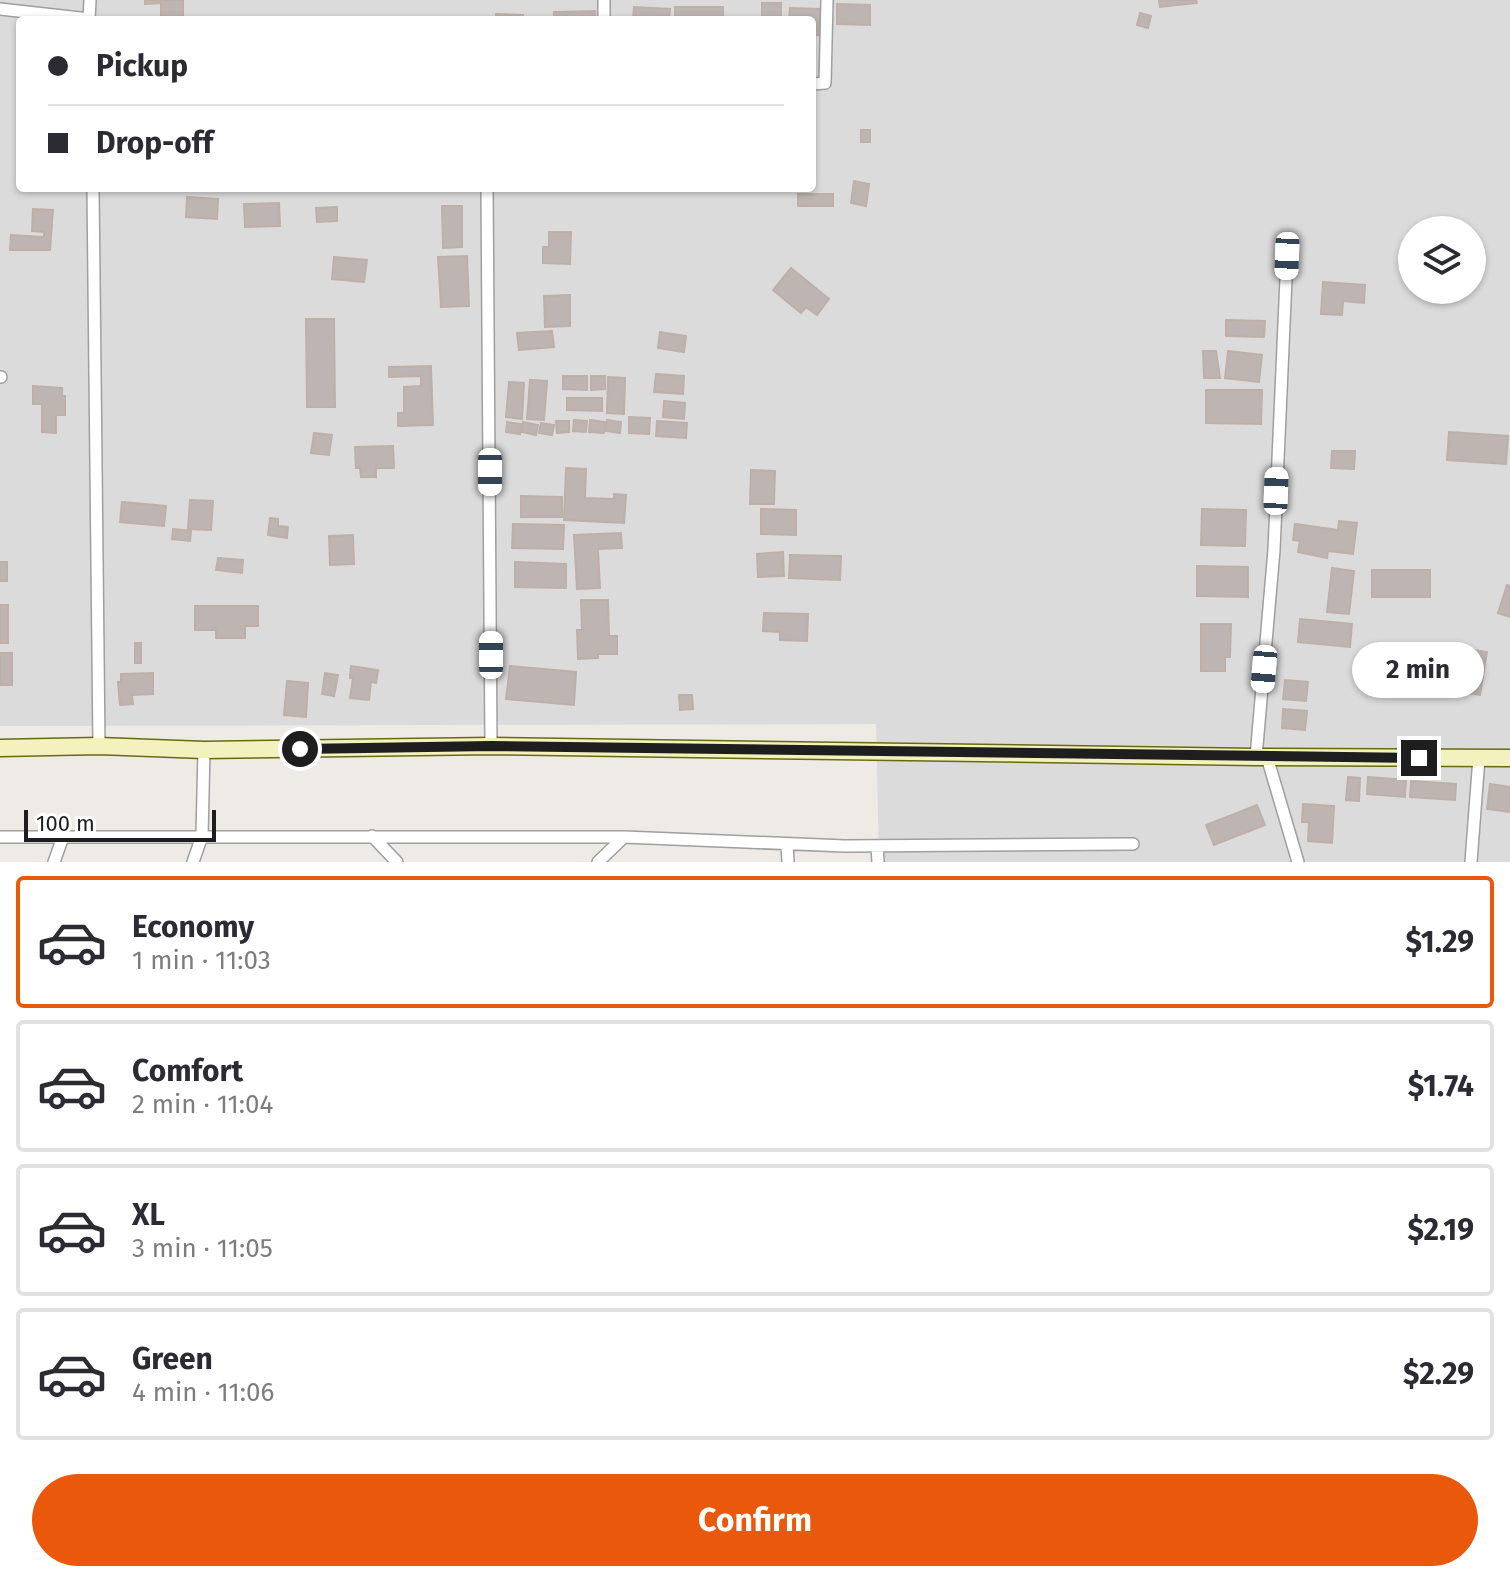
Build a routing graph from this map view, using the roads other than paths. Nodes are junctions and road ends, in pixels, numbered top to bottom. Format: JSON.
{"nodes":[{"id":1,"x":827,"y":0,"type":"edge"},
{"id":2,"x":0,"y":9,"type":"edge"},
{"id":3,"x":57,"y":16,"type":"edge"},
{"id":4,"x":816,"y":84,"type":"edge"},
{"id":5,"x":93,"y":192,"type":"edge"},
{"id":6,"x":487,"y":192,"type":"edge"},
{"id":7,"x":1287,"y":256,"type":"dead end"},
{"id":8,"x":99,"y":746,"type":"junction"},
{"id":9,"x":491,"y":746,"type":"junction"},
{"id":10,"x":0,"y":748,"type":"edge"},
{"id":11,"x":204,"y":750,"type":"junction"},
{"id":12,"x":1262,"y":757,"type":"junction"},
{"id":13,"x":1479,"y":758,"type":"junction"},
{"id":14,"x":1510,"y":758,"type":"edge"},
{"id":15,"x":202,"y":836,"type":"junction"},
{"id":16,"x":372,"y":836,"type":"junction"},
{"id":17,"x":0,"y":837,"type":"edge"},
{"id":18,"x":63,"y":837,"type":"junction"},
{"id":19,"x":624,"y":837,"type":"junction"},
{"id":20,"x":787,"y":844,"type":"junction"},
{"id":21,"x":1133,"y":844,"type":"dead end"},
{"id":22,"x":877,"y":846,"type":"junction"},
{"id":23,"x":54,"y":862,"type":"edge"},
{"id":24,"x":193,"y":862,"type":"edge"},
{"id":25,"x":397,"y":862,"type":"edge"},
{"id":26,"x":598,"y":862,"type":"edge"},
{"id":27,"x":788,"y":862,"type":"edge"},
{"id":28,"x":878,"y":862,"type":"edge"},
{"id":29,"x":1298,"y":862,"type":"edge"},
{"id":30,"x":1471,"y":862,"type":"edge"}],
"edges":[{"from":1,"to":4,"type":"street"},
{"from":2,"to":3,"type":"street"},
{"from":5,"to":8,"type":"street"},
{"from":6,"to":9,"type":"street"},
{"from":7,"to":12,"type":"street"},
{"from":8,"to":10,"type":"street"},
{"from":8,"to":11,"type":"street"},
{"from":9,"to":11,"type":"street"},
{"from":9,"to":12,"type":"street"},
{"from":11,"to":15,"type":"street"},
{"from":12,"to":13,"type":"street"},
{"from":12,"to":29,"type":"street"},
{"from":13,"to":14,"type":"street"},
{"from":13,"to":30,"type":"street"},
{"from":15,"to":16,"type":"street"},
{"from":15,"to":18,"type":"street"},
{"from":15,"to":24,"type":"street"},
{"from":16,"to":19,"type":"street"},
{"from":16,"to":25,"type":"street"},
{"from":17,"to":18,"type":"street"},
{"from":18,"to":23,"type":"street"},
{"from":19,"to":20,"type":"street"},
{"from":19,"to":26,"type":"street"},
{"from":20,"to":22,"type":"street"},
{"from":20,"to":27,"type":"street"},
{"from":21,"to":22,"type":"street"},
{"from":22,"to":28,"type":"street"}]}
